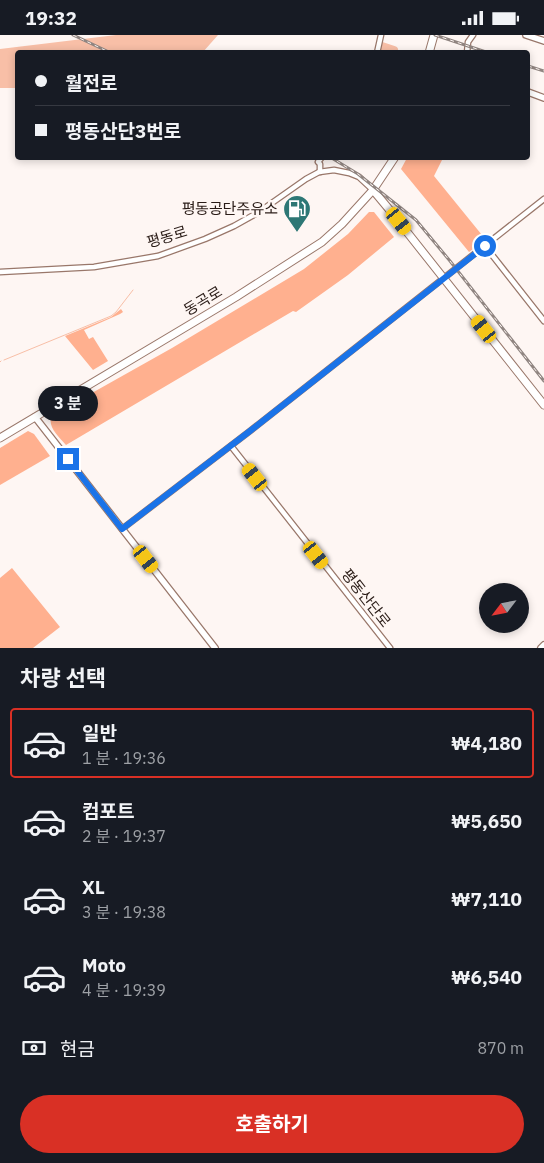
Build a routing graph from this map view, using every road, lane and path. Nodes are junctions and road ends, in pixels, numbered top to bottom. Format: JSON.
{"nodes":[{"id":1,"x":381,"y":35,"type":"edge"},
{"id":2,"x":434,"y":35,"type":"edge"},
{"id":3,"x":473,"y":35,"type":"edge"},
{"id":4,"x":526,"y":35,"type":"edge"},
{"id":5,"x":544,"y":41,"type":"edge"},
{"id":6,"x":378,"y":50,"type":"edge"},
{"id":7,"x":430,"y":50,"type":"edge"},
{"id":8,"x":467,"y":50,"type":"edge"},
{"id":9,"x":530,"y":93,"type":"edge"},
{"id":10,"x":544,"y":98,"type":"edge"},
{"id":11,"x":320,"y":160,"type":"edge"},
{"id":12,"x":393,"y":160,"type":"edge"},
{"id":13,"x":320,"y":172,"type":"junction"},
{"id":14,"x":373,"y":190,"type":"junction"},
{"id":15,"x":544,"y":199,"type":"edge"},
{"id":16,"x":485,"y":246,"type":"junction"},
{"id":17,"x":0,"y":272,"type":"edge"},
{"id":18,"x":444,"y":278,"type":"junction"},
{"id":19,"x":544,"y":321,"type":"edge"},
{"id":20,"x":544,"y":405,"type":"edge"},
{"id":21,"x":35,"y":417,"type":"junction"},
{"id":22,"x":0,"y":438,"type":"edge"},
{"id":23,"x":231,"y":446,"type":"junction"},
{"id":24,"x":122,"y":529,"type":"junction"},
{"id":25,"x":544,"y":645,"type":"edge"},
{"id":26,"x":215,"y":648,"type":"edge"},
{"id":27,"x":390,"y":648,"type":"edge"},
{"id":28,"x":540,"y":648,"type":"edge"}],
"edges":[{"from":1,"to":6,"type":"street"},
{"from":2,"to":7,"type":"main road"},
{"from":3,"to":8,"type":"street"},
{"from":4,"to":5,"type":"street"},
{"from":9,"to":10,"type":"street"},
{"from":11,"to":13,"type":"street"},
{"from":12,"to":14,"type":"main road","name":"동곡로"},
{"from":13,"to":14,"type":"street"},
{"from":13,"to":17,"type":"street","name":"평동로"},
{"from":14,"to":18,"type":"main road"},
{"from":14,"to":21,"type":"main road","name":"동곡로"},
{"from":15,"to":16,"type":"street"},
{"from":16,"to":18,"type":"street"},
{"from":16,"to":19,"type":"street"},
{"from":18,"to":20,"type":"main road"},
{"from":18,"to":23,"type":"street"},
{"from":21,"to":22,"type":"main road","name":"동곡로"},
{"from":21,"to":24,"type":"street"},
{"from":23,"to":24,"type":"street"},
{"from":23,"to":27,"type":"street","name":"평동산단로"},
{"from":24,"to":26,"type":"street"},
{"from":25,"to":28,"type":"street"}]}
